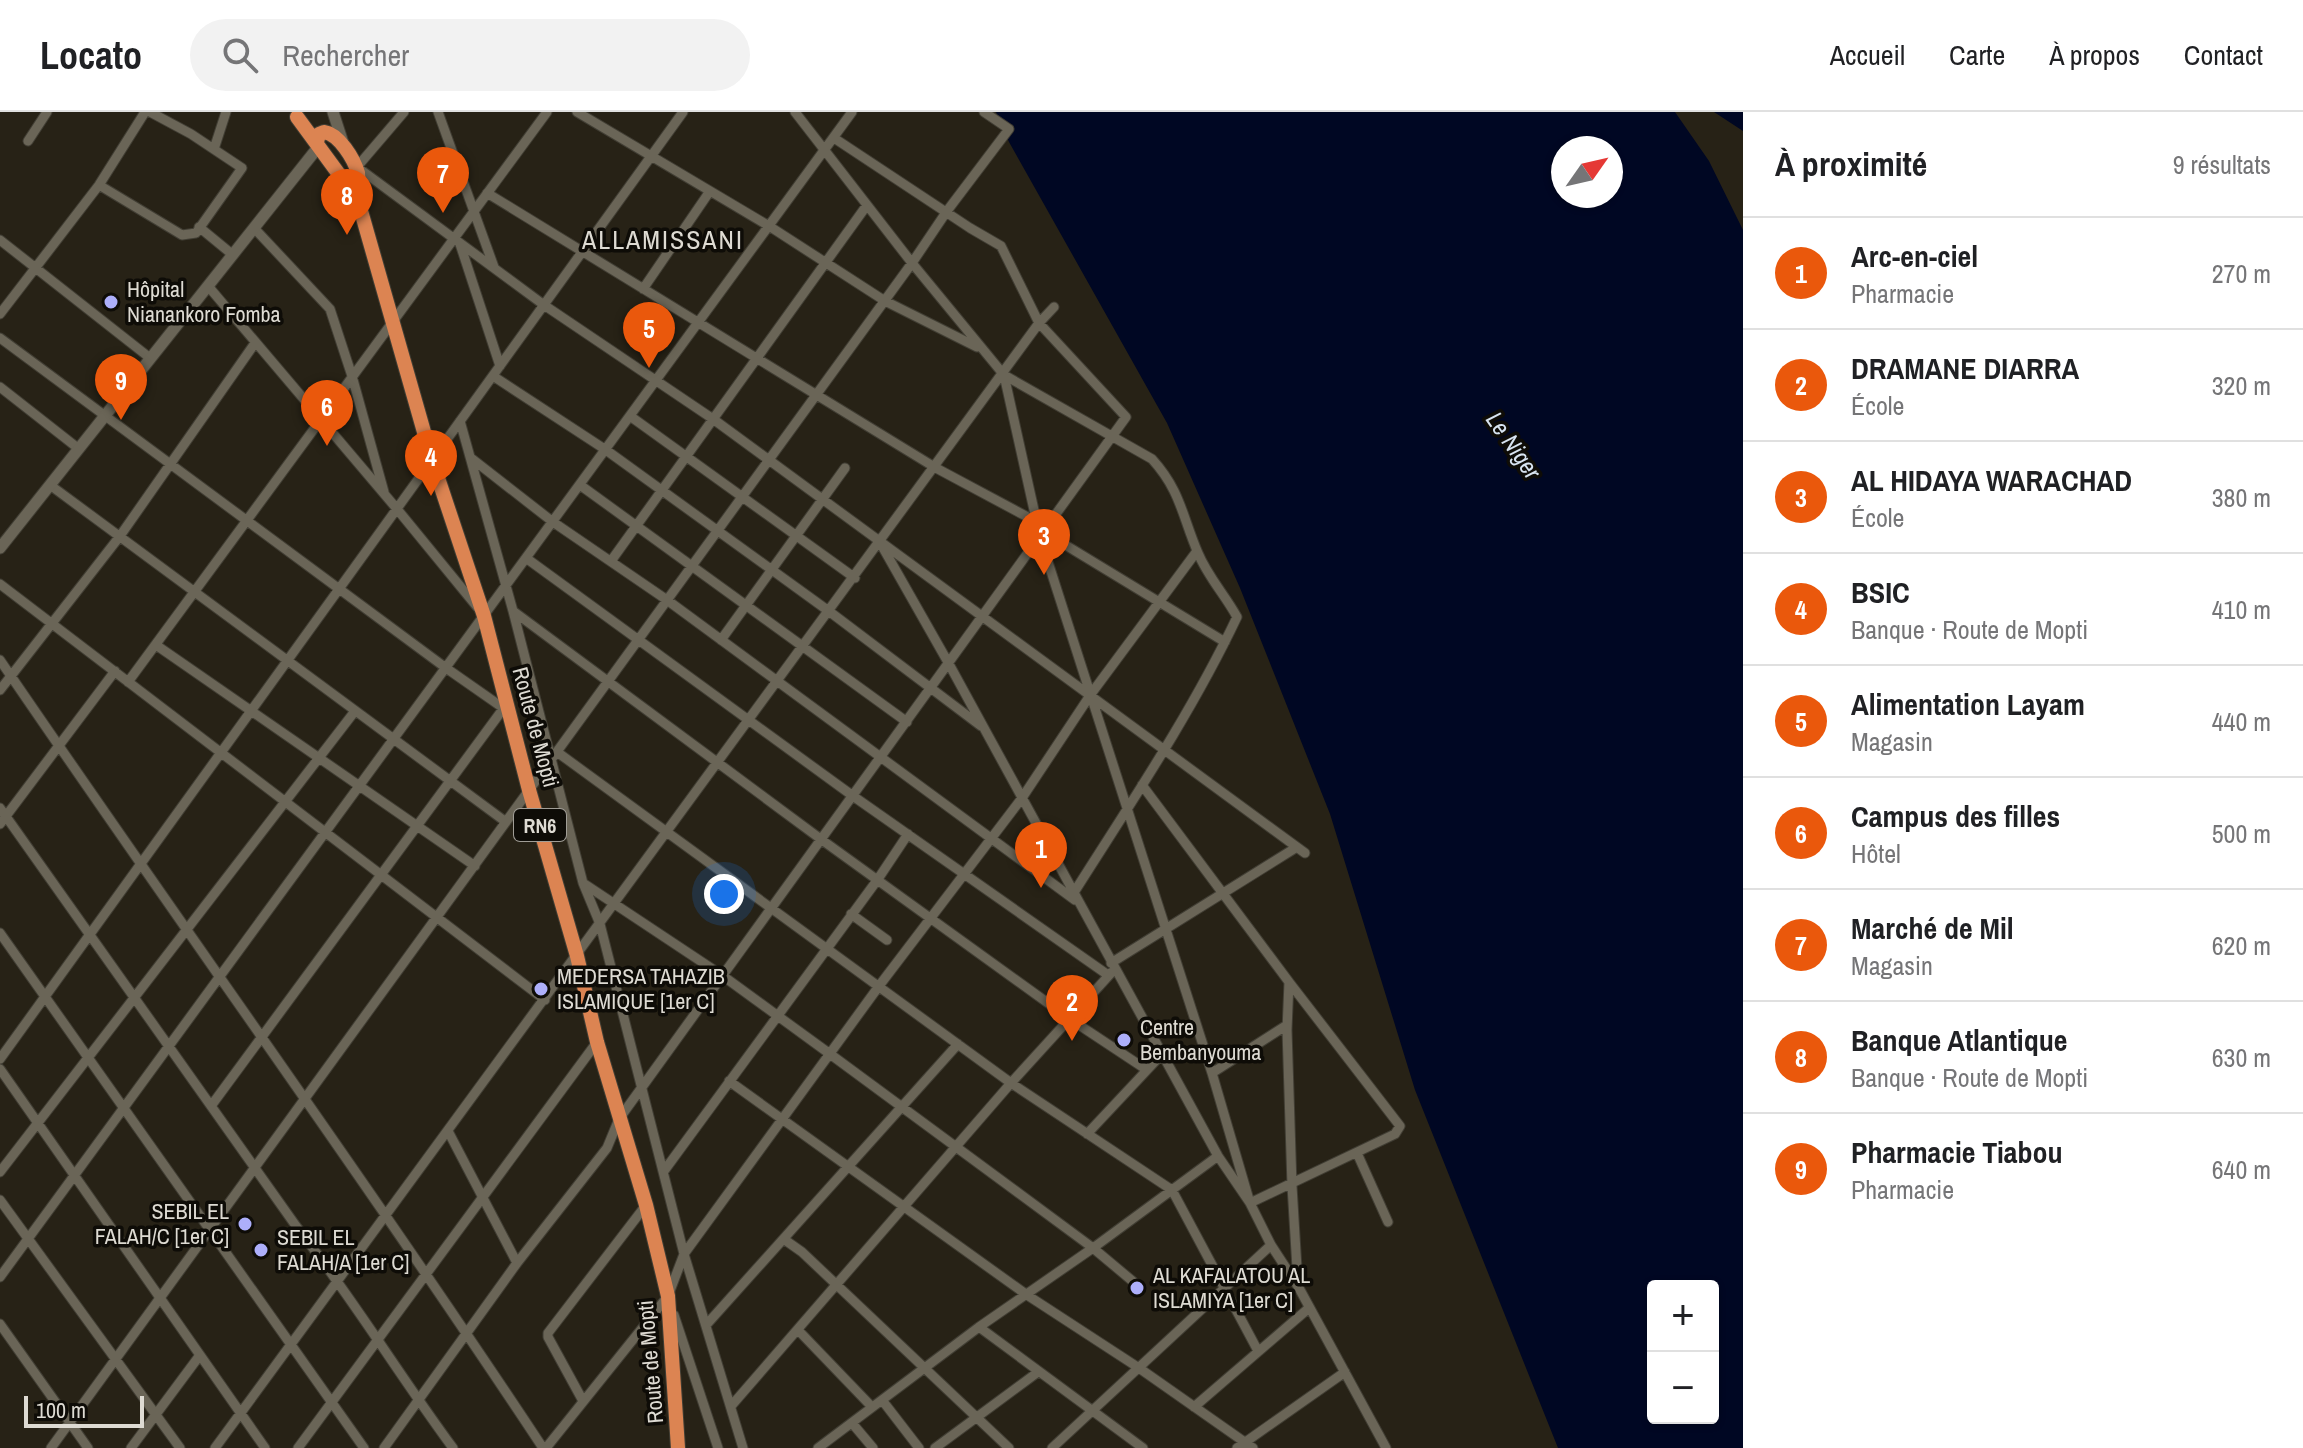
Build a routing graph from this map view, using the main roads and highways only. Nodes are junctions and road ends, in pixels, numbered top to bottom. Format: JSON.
{"nodes":[{"id":1,"x":294,"y":115,"type":"edge"},
{"id":2,"x":329,"y":132,"type":"junction"},
{"id":3,"x":318,"y":144,"type":"junction"},
{"id":4,"x":357,"y":170,"type":"junction"},
{"id":5,"x":341,"y":177,"type":"junction"},
{"id":6,"x":361,"y":211,"type":"junction"},
{"id":7,"x":678,"y":1448,"type":"edge"}],
"edges":[{"from":1,"to":2,"type":"highway"},
{"from":1,"to":3,"type":"highway","name":"Route de Mopti"},
{"from":2,"to":3,"type":"highway"},
{"from":2,"to":4,"type":"highway"},
{"from":3,"to":5,"type":"highway","name":"Route de Mopti"},
{"from":4,"to":5,"type":"highway"},
{"from":4,"to":6,"type":"highway","name":"Route de Mopti","number":"RN6"},
{"from":5,"to":6,"type":"highway","name":"Route de Mopti","number":"RN6"},
{"from":6,"to":7,"type":"highway","name":"Route de Mopti","number":"RN6"}]}
